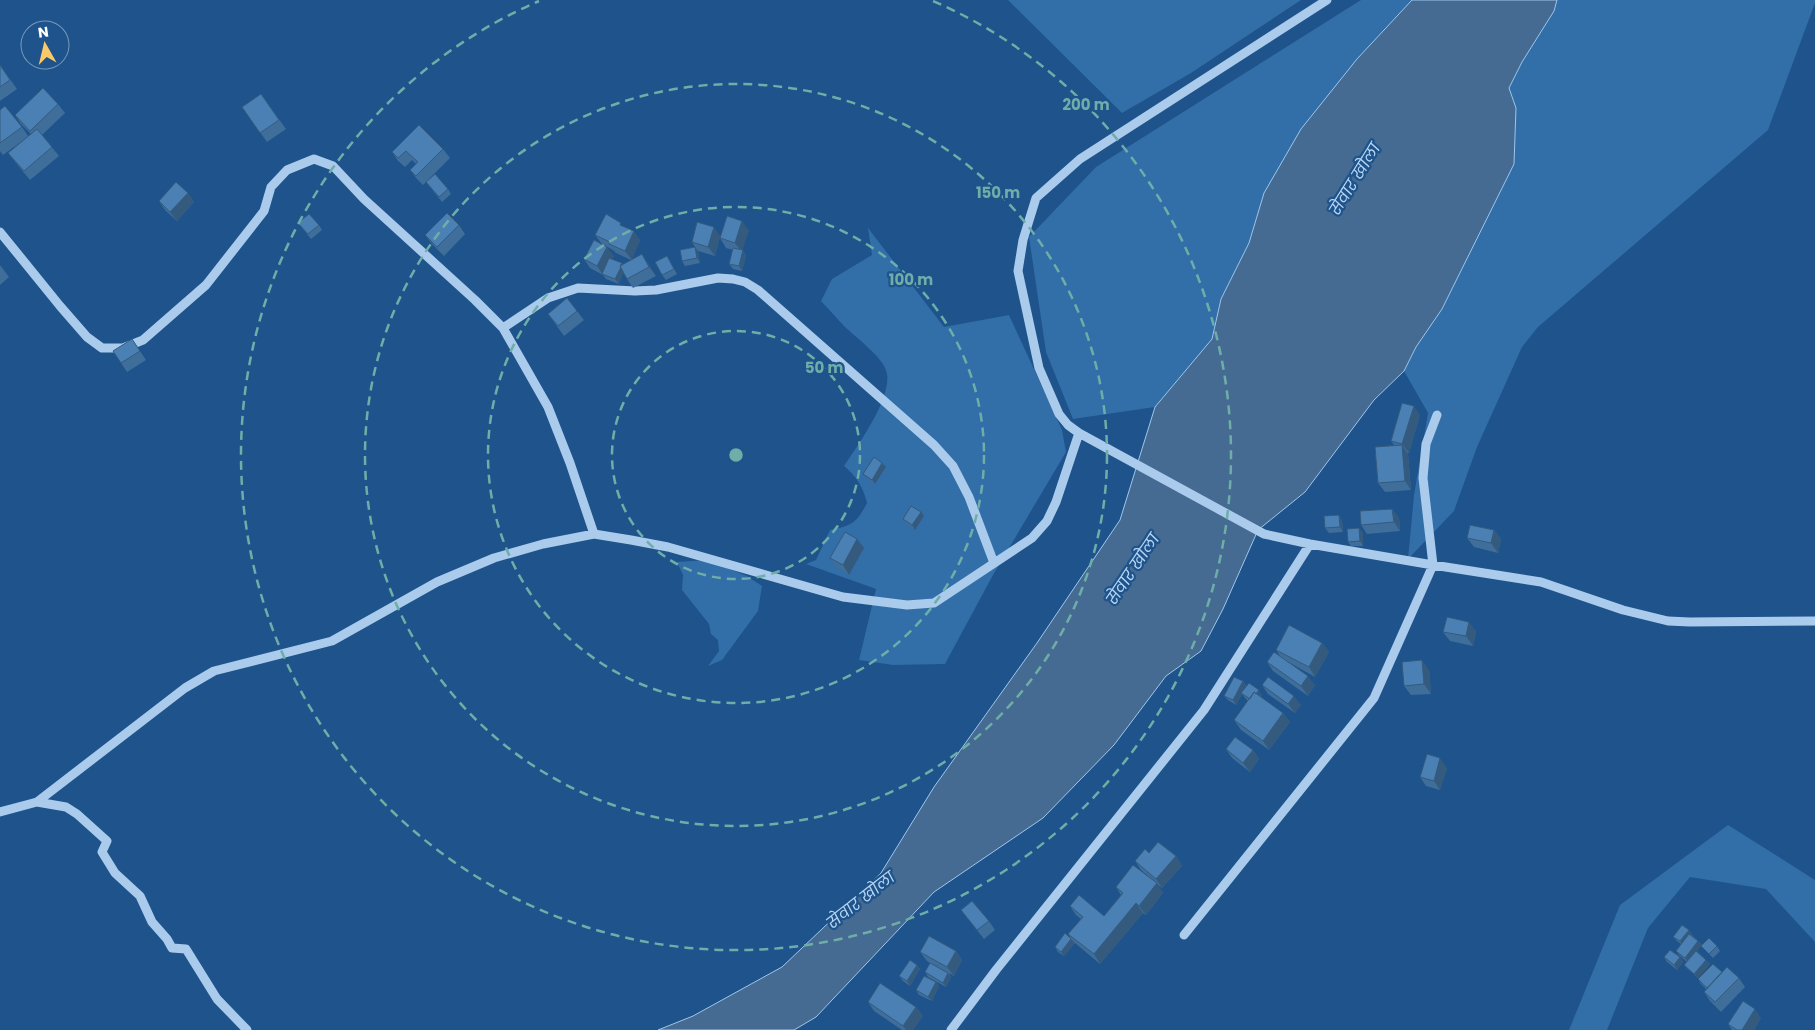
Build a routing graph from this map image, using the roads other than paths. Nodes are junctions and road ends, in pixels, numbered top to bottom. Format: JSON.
{"nodes":[{"id":1,"x":1327,"y":0,"type":"edge"},
{"id":2,"x":0,"y":232,"type":"edge"},
{"id":3,"x":503,"y":328,"type":"junction"},
{"id":4,"x":1437,"y":415,"type":"dead end"},
{"id":5,"x":1079,"y":433,"type":"junction"},
{"id":6,"x":594,"y":534,"type":"junction"},
{"id":7,"x":1310,"y":544,"type":"junction"},
{"id":8,"x":994,"y":563,"type":"junction"},
{"id":9,"x":1433,"y":565,"type":"junction"},
{"id":10,"x":1815,"y":621,"type":"edge"},
{"id":11,"x":37,"y":802,"type":"junction"},
{"id":12,"x":0,"y":812,"type":"edge"},
{"id":13,"x":1184,"y":936,"type":"dead end"},
{"id":14,"x":247,"y":1030,"type":"edge"},
{"id":15,"x":951,"y":1030,"type":"edge"}],
"edges":[{"from":1,"to":5,"type":"street"},
{"from":2,"to":3,"type":"street"},
{"from":3,"to":6,"type":"street"},
{"from":3,"to":8,"type":"street"},
{"from":4,"to":9,"type":"street"},
{"from":5,"to":7,"type":"street"},
{"from":5,"to":8,"type":"street"},
{"from":6,"to":8,"type":"street"},
{"from":6,"to":11,"type":"street"},
{"from":7,"to":9,"type":"street"},
{"from":7,"to":15,"type":"street"},
{"from":9,"to":10,"type":"street"},
{"from":9,"to":13,"type":"street"},
{"from":11,"to":12,"type":"street"},
{"from":11,"to":14,"type":"street"}]}
